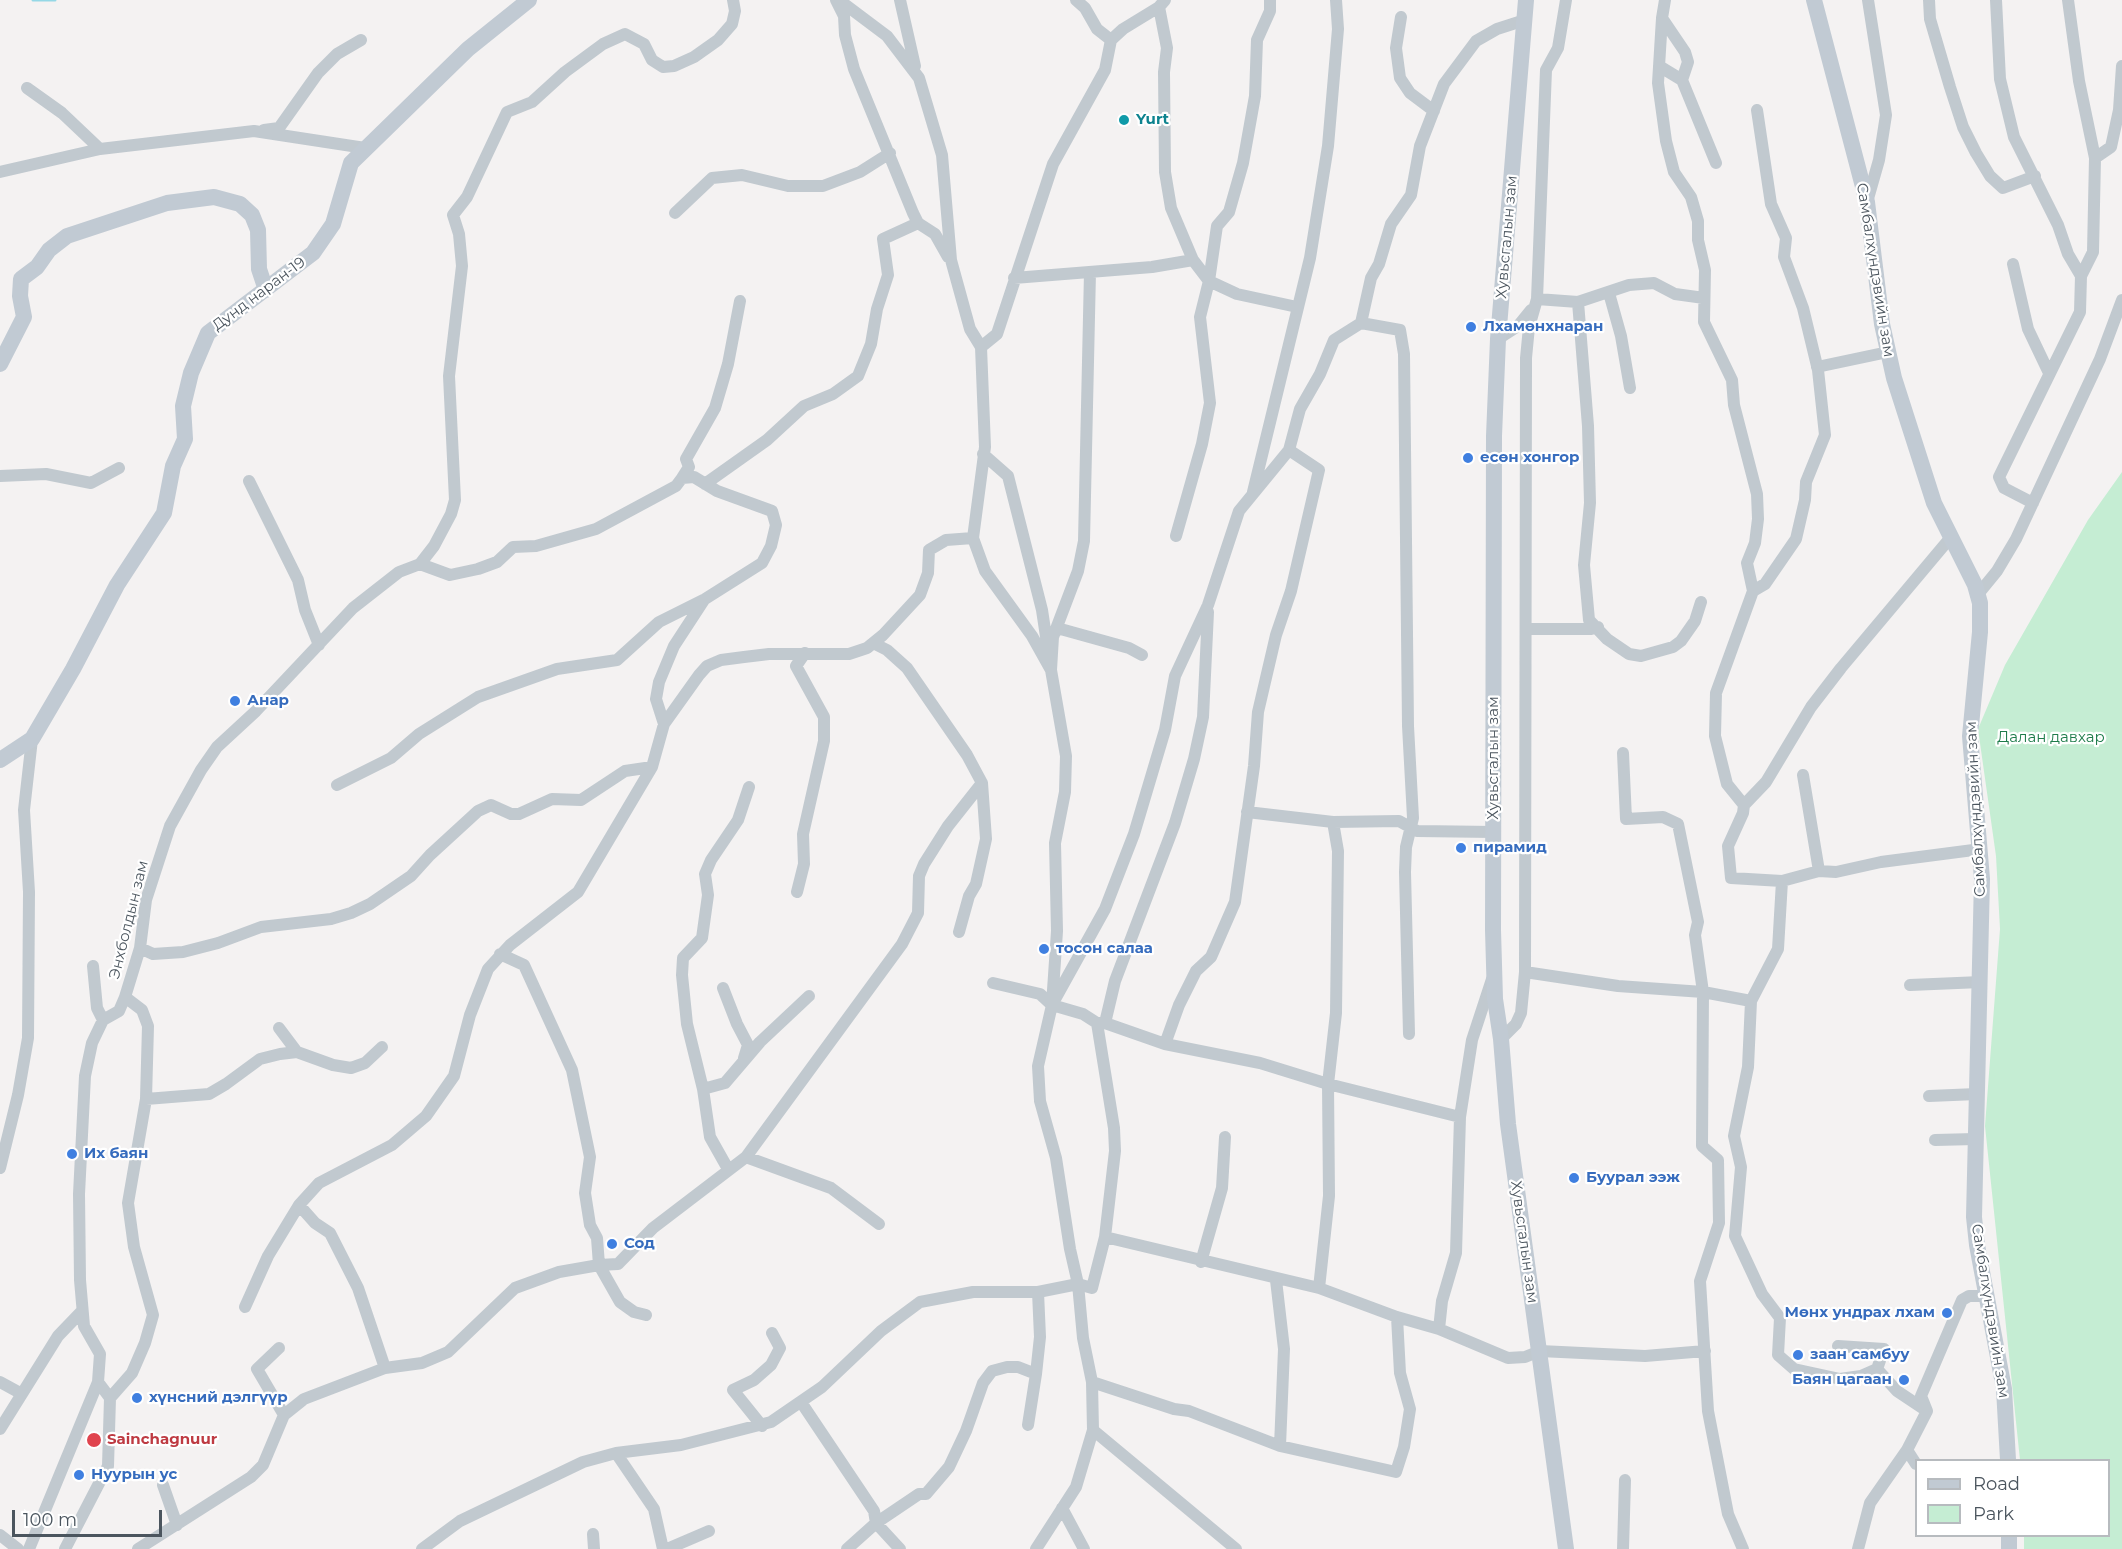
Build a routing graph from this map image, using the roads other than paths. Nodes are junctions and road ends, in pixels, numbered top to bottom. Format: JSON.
{"nodes":[{"id":1,"x":529,"y":0,"type":"edge"},
{"id":2,"x":733,"y":0,"type":"edge"},
{"id":3,"x":838,"y":0,"type":"edge"},
{"id":4,"x":900,"y":0,"type":"edge"},
{"id":5,"x":1076,"y":0,"type":"edge"},
{"id":6,"x":1270,"y":0,"type":"edge"},
{"id":7,"x":1336,"y":0,"type":"edge"},
{"id":8,"x":1526,"y":0,"type":"edge"},
{"id":9,"x":1566,"y":0,"type":"edge"},
{"id":10,"x":1665,"y":0,"type":"edge"},
{"id":11,"x":1814,"y":0,"type":"edge"},
{"id":12,"x":1868,"y":0,"type":"edge"},
{"id":13,"x":1929,"y":0,"type":"edge"},
{"id":14,"x":1996,"y":0,"type":"edge"},
{"id":15,"x":2068,"y":0,"type":"edge"},
{"id":16,"x":1162,"y":4,"type":"edge"},
{"id":17,"x":1401,"y":16,"type":"dead end"},
{"id":18,"x":1662,"y":18,"type":"junction"},
{"id":19,"x":1525,"y":20,"type":"junction"},
{"id":20,"x":361,"y":40,"type":"dead end"},
{"id":21,"x":1111,"y":40,"type":"junction"},
{"id":22,"x":1659,"y":66,"type":"junction"},
{"id":23,"x":2122,"y":66,"type":"edge"},
{"id":24,"x":918,"y":78,"type":"junction"},
{"id":25,"x":1682,"y":80,"type":"junction"},
{"id":26,"x":27,"y":88,"type":"dead end"},
{"id":27,"x":1757,"y":110,"type":"dead end"},
{"id":28,"x":1434,"y":111,"type":"junction"},
{"id":29,"x":254,"y":131,"type":"junction"},
{"id":30,"x":364,"y":148,"type":"junction"},
{"id":31,"x":100,"y":149,"type":"junction"},
{"id":32,"x":890,"y":153,"type":"junction"},
{"id":33,"x":2095,"y":158,"type":"junction"},
{"id":34,"x":1716,"y":163,"type":"dead end"},
{"id":35,"x":0,"y":172,"type":"edge"},
{"id":36,"x":2035,"y":176,"type":"junction"},
{"id":37,"x":1867,"y":202,"type":"junction"},
{"id":38,"x":675,"y":213,"type":"dead end"},
{"id":39,"x":918,"y":223,"type":"junction"},
{"id":40,"x":951,"y":260,"type":"junction"},
{"id":41,"x":1193,"y":260,"type":"junction"},
{"id":42,"x":2013,"y":264,"type":"dead end"},
{"id":43,"x":1090,"y":272,"type":"junction"},
{"id":44,"x":2081,"y":276,"type":"junction"},
{"id":45,"x":1014,"y":278,"type":"junction"},
{"id":46,"x":1209,"y":281,"type":"junction"},
{"id":47,"x":266,"y":290,"type":"junction"},
{"id":48,"x":1609,"y":293,"type":"junction"},
{"id":49,"x":1537,"y":298,"type":"junction"},
{"id":50,"x":1704,"y":298,"type":"junction"},
{"id":51,"x":2122,"y":300,"type":"edge"},
{"id":52,"x":740,"y":301,"type":"dead end"},
{"id":53,"x":1578,"y":303,"type":"junction"},
{"id":54,"x":1297,"y":307,"type":"junction"},
{"id":55,"x":1361,"y":323,"type":"junction"},
{"id":56,"x":1498,"y":339,"type":"junction"},
{"id":57,"x":981,"y":347,"type":"junction"},
{"id":58,"x":1888,"y":352,"type":"junction"},
{"id":59,"x":0,"y":364,"type":"edge"},
{"id":60,"x":1817,"y":367,"type":"junction"},
{"id":61,"x":2048,"y":371,"type":"junction"},
{"id":62,"x":1630,"y":388,"type":"dead end"},
{"id":63,"x":1289,"y":450,"type":"junction"},
{"id":64,"x":983,"y":454,"type":"junction"},
{"id":65,"x":119,"y":468,"type":"dead end"},
{"id":66,"x":0,"y":476,"type":"edge"},
{"id":67,"x":682,"y":478,"type":"junction"},
{"id":68,"x":249,"y":481,"type":"dead end"},
{"id":69,"x":705,"y":484,"type":"junction"},
{"id":70,"x":1252,"y":493,"type":"junction"},
{"id":71,"x":2033,"y":503,"type":"junction"},
{"id":72,"x":1176,"y":536,"type":"dead end"},
{"id":73,"x":973,"y":537,"type":"junction"},
{"id":74,"x":1951,"y":537,"type":"junction"},
{"id":75,"x":420,"y":564,"type":"junction"},
{"id":76,"x":1753,"y":591,"type":"junction"},
{"id":77,"x":1979,"y":593,"type":"junction"},
{"id":78,"x":705,"y":599,"type":"junction"},
{"id":79,"x":1701,"y":602,"type":"dead end"},
{"id":80,"x":1208,"y":605,"type":"junction"},
{"id":81,"x":1598,"y":627,"type":"junction"},
{"id":82,"x":1057,"y":628,"type":"junction"},
{"id":83,"x":1526,"y":629,"type":"junction"},
{"id":84,"x":873,"y":643,"type":"junction"},
{"id":85,"x":319,"y":645,"type":"junction"},
{"id":86,"x":805,"y":653,"type":"junction"},
{"id":87,"x":1142,"y":655,"type":"dead end"},
{"id":88,"x":1051,"y":670,"type":"junction"},
{"id":89,"x":664,"y":724,"type":"junction"},
{"id":90,"x":32,"y":739,"type":"junction"},
{"id":91,"x":1623,"y":753,"type":"dead end"},
{"id":92,"x":0,"y":760,"type":"edge"},
{"id":93,"x":652,"y":767,"type":"junction"},
{"id":94,"x":1803,"y":775,"type":"dead end"},
{"id":95,"x":982,"y":783,"type":"junction"},
{"id":96,"x":337,"y":785,"type":"dead end"},
{"id":97,"x":749,"y":787,"type":"dead end"},
{"id":98,"x":1744,"y":805,"type":"junction"},
{"id":99,"x":1247,"y":812,"type":"junction"},
{"id":100,"x":1333,"y":822,"type":"junction"},
{"id":101,"x":1410,"y":827,"type":"junction"},
{"id":102,"x":1494,"y":832,"type":"junction"},
{"id":103,"x":1981,"y":849,"type":"junction"},
{"id":104,"x":1819,"y":871,"type":"junction"},
{"id":105,"x":1782,"y":881,"type":"junction"},
{"id":106,"x":797,"y":892,"type":"dead end"},
{"id":107,"x":959,"y":932,"type":"dead end"},
{"id":108,"x":140,"y":948,"type":"junction"},
{"id":109,"x":500,"y":954,"type":"junction"},
{"id":110,"x":93,"y":966,"type":"dead end"},
{"id":111,"x":1525,"y":972,"type":"junction"},
{"id":112,"x":1494,"y":974,"type":"junction"},
{"id":113,"x":1981,"y":982,"type":"junction"},
{"id":114,"x":993,"y":983,"type":"dead end"},
{"id":115,"x":1910,"y":986,"type":"dead end"},
{"id":116,"x":723,"y":988,"type":"dead end"},
{"id":117,"x":1703,"y":992,"type":"junction"},
{"id":118,"x":809,"y":996,"type":"dead end"},
{"id":119,"x":125,"y":997,"type":"junction"},
{"id":120,"x":1750,"y":1001,"type":"junction"},
{"id":121,"x":1052,"y":1005,"type":"junction"},
{"id":122,"x":103,"y":1020,"type":"junction"},
{"id":123,"x":1101,"y":1023,"type":"junction"},
{"id":124,"x":279,"y":1028,"type":"dead end"},
{"id":125,"x":1409,"y":1034,"type":"dead end"},
{"id":126,"x":1501,"y":1039,"type":"junction"},
{"id":127,"x":1165,"y":1044,"type":"junction"},
{"id":128,"x":382,"y":1047,"type":"dead end"},
{"id":129,"x":297,"y":1052,"type":"junction"},
{"id":130,"x":742,"y":1062,"type":"junction"},
{"id":131,"x":1328,"y":1084,"type":"junction"},
{"id":132,"x":703,"y":1089,"type":"junction"},
{"id":133,"x":1977,"y":1094,"type":"junction"},
{"id":134,"x":1929,"y":1096,"type":"dead end"},
{"id":135,"x":146,"y":1099,"type":"junction"},
{"id":136,"x":1460,"y":1117,"type":"junction"},
{"id":137,"x":1225,"y":1137,"type":"dead end"},
{"id":138,"x":1975,"y":1139,"type":"junction"},
{"id":139,"x":1935,"y":1140,"type":"dead end"},
{"id":140,"x":746,"y":1157,"type":"junction"},
{"id":141,"x":0,"y":1168,"type":"edge"},
{"id":142,"x":728,"y":1169,"type":"junction"},
{"id":143,"x":299,"y":1205,"type":"junction"},
{"id":144,"x":879,"y":1224,"type":"dead end"},
{"id":145,"x":1105,"y":1237,"type":"junction"},
{"id":146,"x":1201,"y":1262,"type":"junction"},
{"id":147,"x":599,"y":1265,"type":"junction"},
{"id":148,"x":1276,"y":1280,"type":"junction"},
{"id":149,"x":1078,"y":1284,"type":"junction"},
{"id":150,"x":1318,"y":1288,"type":"junction"},
{"id":151,"x":1038,"y":1292,"type":"junction"},
{"id":152,"x":1987,"y":1296,"type":"junction"},
{"id":153,"x":245,"y":1307,"type":"dead end"},
{"id":154,"x":82,"y":1311,"type":"junction"},
{"id":155,"x":646,"y":1314,"type":"dead end"},
{"id":156,"x":1396,"y":1317,"type":"junction"},
{"id":157,"x":1439,"y":1329,"type":"junction"},
{"id":158,"x":772,"y":1333,"type":"dead end"},
{"id":159,"x":1838,"y":1346,"type":"dead end"},
{"id":160,"x":279,"y":1348,"type":"dead end"},
{"id":161,"x":1540,"y":1351,"type":"junction"},
{"id":162,"x":1705,"y":1351,"type":"junction"},
{"id":163,"x":386,"y":1368,"type":"junction"},
{"id":164,"x":1877,"y":1369,"type":"junction"},
{"id":165,"x":1036,"y":1374,"type":"junction"},
{"id":166,"x":0,"y":1382,"type":"edge"},
{"id":167,"x":98,"y":1382,"type":"junction"},
{"id":168,"x":1092,"y":1382,"type":"junction"},
{"id":169,"x":22,"y":1394,"type":"junction"},
{"id":170,"x":110,"y":1398,"type":"junction"},
{"id":171,"x":801,"y":1402,"type":"junction"},
{"id":172,"x":1927,"y":1411,"type":"junction"},
{"id":173,"x":284,"y":1415,"type":"junction"},
{"id":174,"x":1028,"y":1425,"type":"dead end"},
{"id":175,"x":762,"y":1426,"type":"junction"},
{"id":176,"x":0,"y":1429,"type":"edge"},
{"id":177,"x":1093,"y":1430,"type":"junction"},
{"id":178,"x":1280,"y":1446,"type":"junction"},
{"id":179,"x":1907,"y":1450,"type":"junction"},
{"id":180,"x":616,"y":1453,"type":"junction"},
{"id":181,"x":2008,"y":1459,"type":"edge"},
{"id":182,"x":1915,"y":1461,"type":"edge"},
{"id":183,"x":1625,"y":1480,"type":"dead end"},
{"id":184,"x":163,"y":1485,"type":"dead end"},
{"id":185,"x":1062,"y":1508,"type":"junction"},
{"id":186,"x":876,"y":1522,"type":"junction"},
{"id":187,"x":177,"y":1525,"type":"junction"},
{"id":188,"x":709,"y":1531,"type":"dead end"},
{"id":189,"x":593,"y":1534,"type":"dead end"},
{"id":190,"x":0,"y":1535,"type":"edge"},
{"id":191,"x":18,"y":1549,"type":"edge"},
{"id":192,"x":29,"y":1549,"type":"edge"},
{"id":193,"x":65,"y":1549,"type":"edge"},
{"id":194,"x":138,"y":1549,"type":"edge"},
{"id":195,"x":422,"y":1549,"type":"edge"},
{"id":196,"x":594,"y":1549,"type":"edge"},
{"id":197,"x":665,"y":1549,"type":"edge"},
{"id":198,"x":847,"y":1549,"type":"edge"},
{"id":199,"x":900,"y":1549,"type":"edge"},
{"id":200,"x":1036,"y":1549,"type":"edge"},
{"id":201,"x":1084,"y":1549,"type":"edge"},
{"id":202,"x":1236,"y":1549,"type":"edge"},
{"id":203,"x":1566,"y":1549,"type":"edge"},
{"id":204,"x":1623,"y":1549,"type":"edge"},
{"id":205,"x":1743,"y":1549,"type":"edge"},
{"id":206,"x":1858,"y":1549,"type":"edge"}],
"edges":[{"from":1,"to":30,"type":"street","name":"Дунд наран-19"},
{"from":2,"to":75,"type":"street"},
{"from":3,"to":24,"type":"street"},
{"from":3,"to":32,"type":"street"},
{"from":4,"to":24,"type":"street"},
{"from":5,"to":21,"type":"street"},
{"from":6,"to":46,"type":"street"},
{"from":7,"to":54,"type":"street"},
{"from":8,"to":19,"type":"street","name":"Хувьсгалын зам"},
{"from":9,"to":49,"type":"street"},
{"from":10,"to":18,"type":"street"},
{"from":11,"to":37,"type":"street","name":"Самбалхүндэвийн зам"},
{"from":12,"to":37,"type":"street"},
{"from":13,"to":36,"type":"street"},
{"from":14,"to":36,"type":"street"},
{"from":15,"to":33,"type":"street"},
{"from":16,"to":21,"type":"street"},
{"from":16,"to":41,"type":"street"},
{"from":17,"to":28,"type":"street"},
{"from":18,"to":22,"type":"street"},
{"from":18,"to":25,"type":"street"},
{"from":19,"to":28,"type":"street"},
{"from":19,"to":56,"type":"street","name":"Хувьсгалын зам"},
{"from":20,"to":29,"type":"street"},
{"from":21,"to":45,"type":"street"},
{"from":22,"to":25,"type":"street"},
{"from":22,"to":50,"type":"street"},
{"from":23,"to":33,"type":"street"},
{"from":24,"to":40,"type":"street"},
{"from":25,"to":34,"type":"street"},
{"from":26,"to":31,"type":"street"},
{"from":27,"to":60,"type":"street"},
{"from":28,"to":55,"type":"street"},
{"from":29,"to":30,"type":"street"},
{"from":29,"to":31,"type":"street"},
{"from":30,"to":47,"type":"street","name":"Дунд наран-19"},
{"from":31,"to":35,"type":"street"},
{"from":32,"to":38,"type":"street"},
{"from":32,"to":39,"type":"street"},
{"from":33,"to":44,"type":"street"},
{"from":36,"to":44,"type":"street"},
{"from":37,"to":58,"type":"street","name":"Самбалхүндэвийн зам"},
{"from":39,"to":40,"type":"street"},
{"from":39,"to":69,"type":"street"},
{"from":40,"to":57,"type":"street"},
{"from":41,"to":43,"type":"street"},
{"from":41,"to":46,"type":"street"},
{"from":42,"to":61,"type":"street"},
{"from":43,"to":45,"type":"street"},
{"from":43,"to":82,"type":"street"},
{"from":44,"to":61,"type":"street"},
{"from":45,"to":57,"type":"street"},
{"from":46,"to":54,"type":"street"},
{"from":46,"to":72,"type":"street"},
{"from":47,"to":59,"type":"street"},
{"from":47,"to":90,"type":"street","name":"Дунд наран-19"},
{"from":48,"to":50,"type":"street"},
{"from":48,"to":53,"type":"street"},
{"from":48,"to":62,"type":"street"},
{"from":49,"to":53,"type":"street"},
{"from":49,"to":56,"type":"street"},
{"from":49,"to":83,"type":"street"},
{"from":50,"to":76,"type":"street"},
{"from":51,"to":71,"type":"street"},
{"from":52,"to":67,"type":"street"},
{"from":53,"to":81,"type":"street"},
{"from":54,"to":70,"type":"street"},
{"from":55,"to":63,"type":"street"},
{"from":55,"to":101,"type":"street"},
{"from":56,"to":102,"type":"street","name":"Хувьсгалын зам"},
{"from":57,"to":64,"type":"street"},
{"from":58,"to":60,"type":"street"},
{"from":58,"to":74,"type":"street","name":"Самбалхүндэвийн зам"},
{"from":60,"to":76,"type":"street"},
{"from":61,"to":71,"type":"street"},
{"from":63,"to":70,"type":"street"},
{"from":63,"to":99,"type":"street"},
{"from":64,"to":73,"type":"street"},
{"from":64,"to":88,"type":"street"},
{"from":65,"to":66,"type":"street"},
{"from":67,"to":69,"type":"street"},
{"from":67,"to":75,"type":"street"},
{"from":68,"to":85,"type":"street"},
{"from":69,"to":78,"type":"street"},
{"from":70,"to":80,"type":"street"},
{"from":71,"to":77,"type":"street"},
{"from":73,"to":84,"type":"street"},
{"from":73,"to":88,"type":"street"},
{"from":74,"to":77,"type":"street","name":"Самбалхүндэвийн зам"},
{"from":74,"to":98,"type":"street"},
{"from":75,"to":85,"type":"street","name":"Энхболдын зам"},
{"from":76,"to":98,"type":"street"},
{"from":77,"to":103,"type":"street","name":"Самбалхүндэвийн зам"},
{"from":78,"to":89,"type":"street"},
{"from":78,"to":96,"type":"street"},
{"from":79,"to":81,"type":"street"},
{"from":80,"to":121,"type":"street"},
{"from":80,"to":123,"type":"street"},
{"from":81,"to":83,"type":"street"},
{"from":82,"to":87,"type":"street"},
{"from":82,"to":88,"type":"street"},
{"from":83,"to":111,"type":"street"},
{"from":84,"to":86,"type":"street"},
{"from":84,"to":95,"type":"street"},
{"from":85,"to":108,"type":"street","name":"Энхболдын зам"},
{"from":86,"to":89,"type":"street"},
{"from":86,"to":106,"type":"street"},
{"from":88,"to":121,"type":"street"},
{"from":89,"to":93,"type":"street"},
{"from":90,"to":92,"type":"street","name":"Дунд наран-19"},
{"from":90,"to":141,"type":"street"},
{"from":91,"to":117,"type":"street"},
{"from":93,"to":108,"type":"street"},
{"from":93,"to":109,"type":"street"},
{"from":94,"to":104,"type":"street"},
{"from":95,"to":107,"type":"street"},
{"from":95,"to":140,"type":"street"},
{"from":97,"to":132,"type":"street"},
{"from":98,"to":105,"type":"street"},
{"from":99,"to":100,"type":"street"},
{"from":99,"to":127,"type":"street"},
{"from":100,"to":101,"type":"street"},
{"from":100,"to":131,"type":"street"},
{"from":101,"to":102,"type":"street"},
{"from":101,"to":125,"type":"street"},
{"from":102,"to":112,"type":"street","name":"Хувьсгалын зам"},
{"from":103,"to":104,"type":"street"},
{"from":103,"to":113,"type":"street","name":"Самбалхүндэвийн зам"},
{"from":104,"to":105,"type":"street"},
{"from":105,"to":120,"type":"street"},
{"from":108,"to":119,"type":"street","name":"Энхболдын зам"},
{"from":109,"to":143,"type":"street"},
{"from":109,"to":147,"type":"street"},
{"from":110,"to":122,"type":"street"},
{"from":111,"to":117,"type":"street"},
{"from":111,"to":126,"type":"street"},
{"from":112,"to":126,"type":"street","name":"Хувьсгалын зам"},
{"from":112,"to":136,"type":"street"},
{"from":113,"to":115,"type":"street"},
{"from":113,"to":133,"type":"street","name":"Самбалхүндэвийн зам"},
{"from":114,"to":121,"type":"street"},
{"from":116,"to":130,"type":"street"},
{"from":117,"to":120,"type":"street"},
{"from":117,"to":162,"type":"street"},
{"from":118,"to":130,"type":"street"},
{"from":119,"to":122,"type":"street","name":"Энхболдын зам"},
{"from":119,"to":135,"type":"street"},
{"from":120,"to":164,"type":"street"},
{"from":121,"to":123,"type":"street"},
{"from":121,"to":149,"type":"street"},
{"from":122,"to":154,"type":"street","name":"Энхболдын зам"},
{"from":123,"to":127,"type":"street"},
{"from":123,"to":145,"type":"street"},
{"from":124,"to":129,"type":"street"},
{"from":126,"to":161,"type":"street","name":"Хувьсгалын зам"},
{"from":127,"to":131,"type":"street"},
{"from":128,"to":129,"type":"street"},
{"from":129,"to":135,"type":"street"},
{"from":130,"to":132,"type":"street"},
{"from":131,"to":136,"type":"street"},
{"from":131,"to":150,"type":"street"},
{"from":132,"to":142,"type":"street"},
{"from":133,"to":134,"type":"street"},
{"from":133,"to":138,"type":"street","name":"Самбалхүндэвийн зам"},
{"from":135,"to":170,"type":"street"},
{"from":136,"to":157,"type":"street"},
{"from":137,"to":146,"type":"street"},
{"from":138,"to":139,"type":"street"},
{"from":138,"to":152,"type":"street","name":"Самбалхүндэвийн зам"},
{"from":140,"to":142,"type":"street"},
{"from":140,"to":144,"type":"street"},
{"from":142,"to":147,"type":"street"},
{"from":143,"to":153,"type":"street"},
{"from":143,"to":163,"type":"street"},
{"from":145,"to":146,"type":"street"},
{"from":145,"to":149,"type":"street"},
{"from":146,"to":148,"type":"street"},
{"from":147,"to":155,"type":"street"},
{"from":147,"to":163,"type":"street"},
{"from":148,"to":150,"type":"street"},
{"from":148,"to":178,"type":"street"},
{"from":149,"to":151,"type":"street"},
{"from":149,"to":168,"type":"street"},
{"from":150,"to":156,"type":"street"},
{"from":151,"to":165,"type":"street"},
{"from":151,"to":171,"type":"street"},
{"from":152,"to":172,"type":"street"},
{"from":152,"to":181,"type":"street","name":"Самбалхүндэвийн зам"},
{"from":154,"to":167,"type":"street","name":"Энхболдын зам"},
{"from":154,"to":169,"type":"street"},
{"from":156,"to":157,"type":"street"},
{"from":156,"to":178,"type":"street"},
{"from":157,"to":161,"type":"street"},
{"from":158,"to":175,"type":"street"},
{"from":159,"to":164,"type":"street"},
{"from":160,"to":173,"type":"street"},
{"from":161,"to":162,"type":"street"},
{"from":161,"to":203,"type":"street","name":"Хувьсгалын зам"},
{"from":162,"to":205,"type":"street"},
{"from":163,"to":173,"type":"street"},
{"from":164,"to":172,"type":"street"},
{"from":165,"to":174,"type":"street"},
{"from":165,"to":186,"type":"street"},
{"from":166,"to":169,"type":"street"},
{"from":167,"to":170,"type":"street"},
{"from":167,"to":192,"type":"street","name":"Энхболдын зам"},
{"from":168,"to":177,"type":"street"},
{"from":168,"to":178,"type":"street"},
{"from":169,"to":176,"type":"street"},
{"from":170,"to":193,"type":"street"},
{"from":171,"to":175,"type":"street"},
{"from":171,"to":186,"type":"street"},
{"from":172,"to":179,"type":"street"},
{"from":173,"to":187,"type":"street"},
{"from":175,"to":180,"type":"street"},
{"from":177,"to":185,"type":"street"},
{"from":177,"to":202,"type":"street"},
{"from":179,"to":182,"type":"street"},
{"from":179,"to":206,"type":"street"},
{"from":180,"to":195,"type":"street"},
{"from":180,"to":197,"type":"street"},
{"from":183,"to":204,"type":"street"},
{"from":184,"to":187,"type":"street"},
{"from":185,"to":200,"type":"street"},
{"from":185,"to":201,"type":"street"},
{"from":186,"to":198,"type":"street"},
{"from":186,"to":199,"type":"street"},
{"from":187,"to":194,"type":"street"},
{"from":188,"to":197,"type":"street"},
{"from":189,"to":196,"type":"street"},
{"from":190,"to":191,"type":"street"}]}
